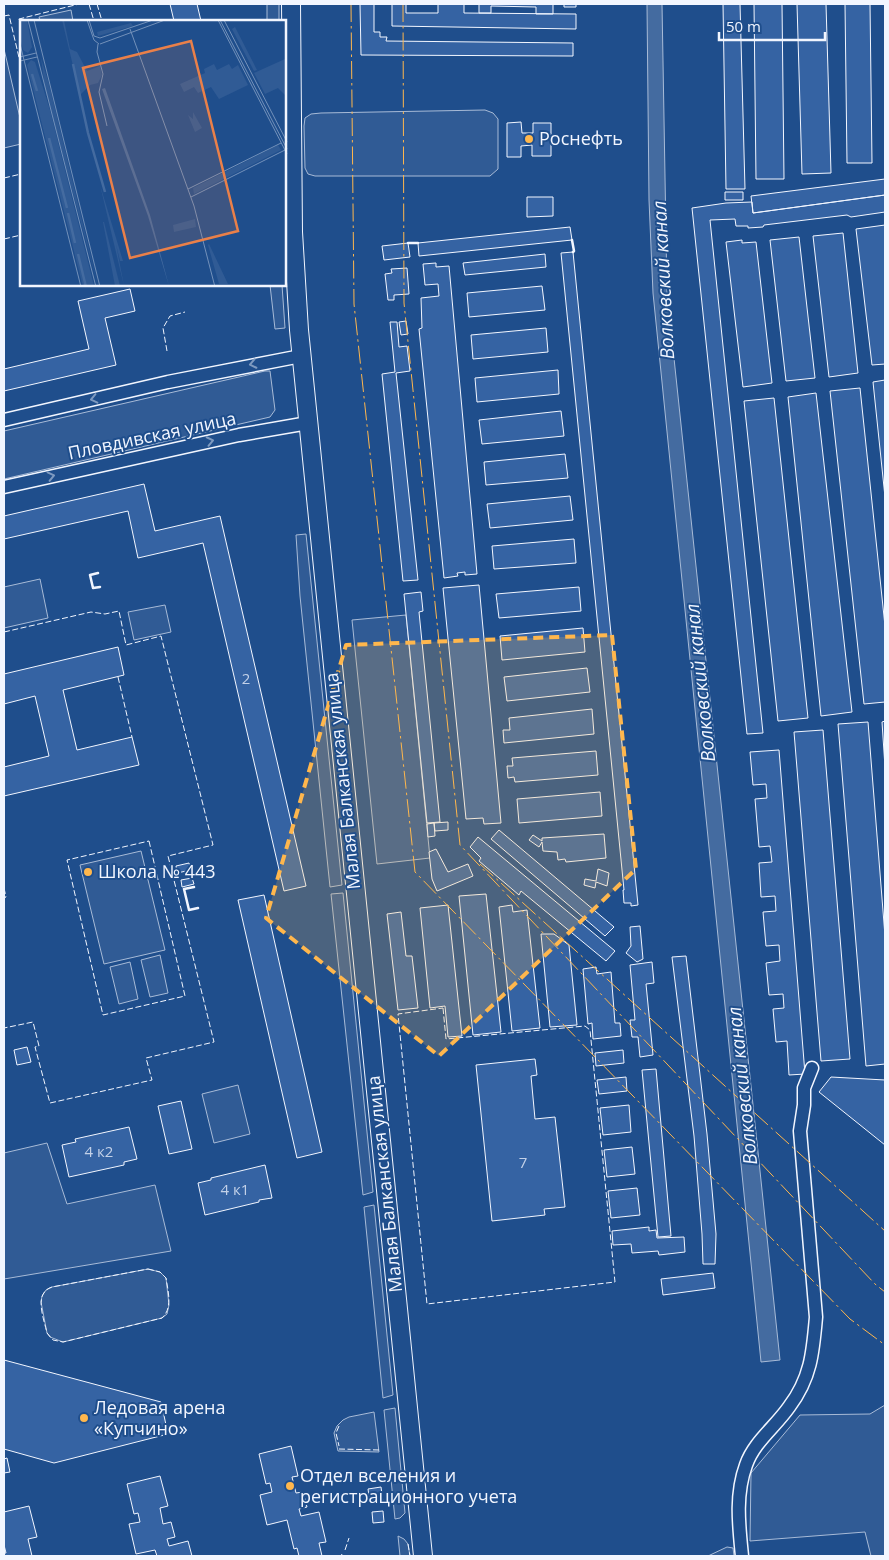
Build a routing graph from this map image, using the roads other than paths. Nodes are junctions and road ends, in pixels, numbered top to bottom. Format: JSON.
{"nodes":[{"id":1,"x":292,"y":4,"type":"edge"},
{"id":2,"x":301,"y":356,"type":"junction"},
{"id":3,"x":4,"y":420,"type":"edge"},
{"id":4,"x":308,"y":423,"type":"junction"},
{"id":5,"x":4,"y":487,"type":"edge"},
{"id":6,"x":812,"y":1068,"type":"dead end"},
{"id":7,"x":423,"y":1556,"type":"edge"},
{"id":8,"x":742,"y":1556,"type":"edge"}],
"edges":[{"from":1,"to":2,"type":"street","name":"Малая Балканская улица"},
{"from":2,"to":3,"type":"street","one_way":true},
{"from":2,"to":4,"type":"street","name":"Малая Балканская улица"},
{"from":5,"to":4,"type":"street","name":"Пловдивская улица","one_way":true},
{"from":4,"to":7,"type":"street","name":"Малая Балканская улица"},
{"from":6,"to":8,"type":"street"}]}
